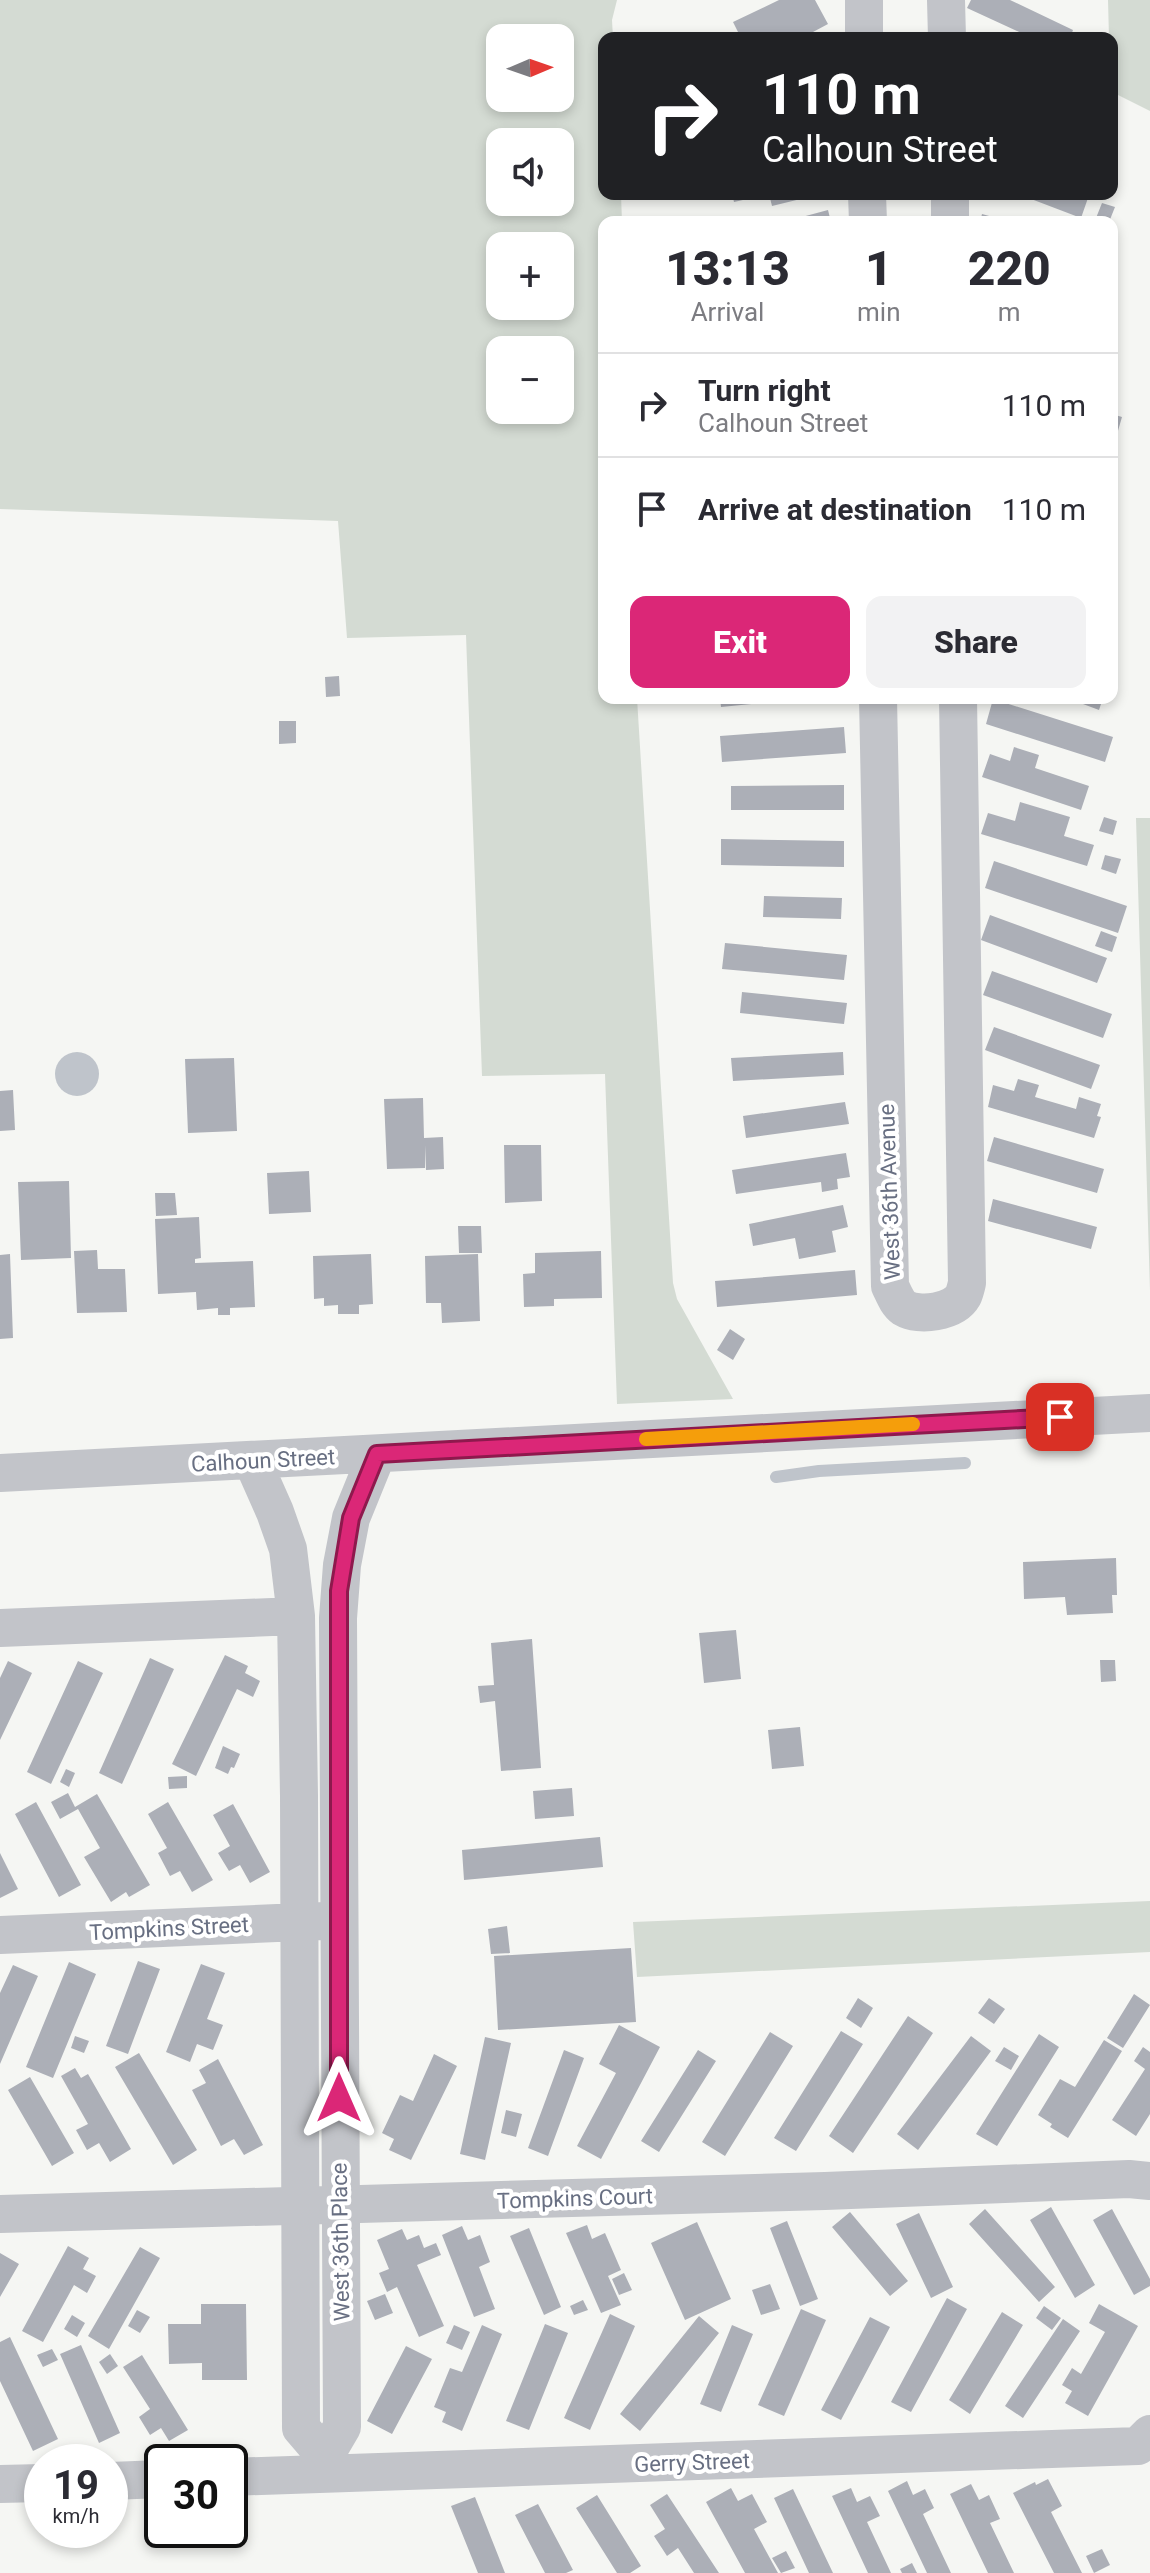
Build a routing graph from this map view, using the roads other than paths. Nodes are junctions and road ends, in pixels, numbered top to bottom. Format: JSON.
{"nodes":[{"id":1,"x":864,"y":0,"type":"edge"},
{"id":2,"x":946,"y":0,"type":"edge"},
{"id":3,"x":864,"y":32,"type":"edge"},
{"id":4,"x":947,"y":32,"type":"edge"},
{"id":5,"x":878,"y":704,"type":"edge"},
{"id":6,"x":958,"y":704,"type":"edge"},
{"id":7,"x":1150,"y":1413,"type":"edge"},
{"id":8,"x":377,"y":1454,"type":"junction"},
{"id":9,"x":252,"y":1460,"type":"junction"},
{"id":10,"x":0,"y":1473,"type":"edge"},
{"id":11,"x":296,"y":1616,"type":"junction"},
{"id":12,"x":0,"y":1628,"type":"edge"},
{"id":13,"x":338,"y":1920,"type":"junction"},
{"id":14,"x":299,"y":1921,"type":"junction"},
{"id":15,"x":0,"y":1935,"type":"edge"},
{"id":16,"x":1150,"y":2181,"type":"edge"},
{"id":17,"x":339,"y":2205,"type":"junction"},
{"id":18,"x":300,"y":2206,"type":"junction"},
{"id":19,"x":0,"y":2214,"type":"edge"},
{"id":20,"x":1150,"y":2434,"type":"edge"},
{"id":21,"x":325,"y":2465,"type":"junction"},
{"id":22,"x":248,"y":2475,"type":"edge"},
{"id":23,"x":24,"y":2483,"type":"edge"},
{"id":24,"x":0,"y":2484,"type":"edge"}],
"edges":[{"from":1,"to":3,"type":"street"},
{"from":2,"to":4,"type":"street"},
{"from":5,"to":6,"type":"street","name":"West 36th Avenue"},
{"from":7,"to":8,"type":"street","name":"Calhoun Street"},
{"from":8,"to":9,"type":"street","name":"Calhoun Street"},
{"from":8,"to":13,"type":"street","name":"West 36th Place"},
{"from":9,"to":10,"type":"street","name":"Calhoun Street"},
{"from":9,"to":11,"type":"street","name":"West 36th Place"},
{"from":11,"to":12,"type":"street"},
{"from":11,"to":14,"type":"street","name":"West 36th Place"},
{"from":13,"to":14,"type":"street","name":"Tompkins Street"},
{"from":13,"to":17,"type":"street","name":"West 36th Place"},
{"from":14,"to":15,"type":"street","name":"Tompkins Street"},
{"from":14,"to":18,"type":"street","name":"West 36th Place"},
{"from":16,"to":17,"type":"street","name":"Tompkins Court"},
{"from":17,"to":18,"type":"street","name":"Tompkins Court"},
{"from":17,"to":21,"type":"street","name":"West 36th Place"},
{"from":18,"to":19,"type":"street","name":"Tompkins Court"},
{"from":18,"to":21,"type":"street","name":"West 36th Place"},
{"from":20,"to":21,"type":"street","name":"Gerry Street"},
{"from":21,"to":22,"type":"street","name":"Gerry Street"},
{"from":23,"to":24,"type":"street"}]}
